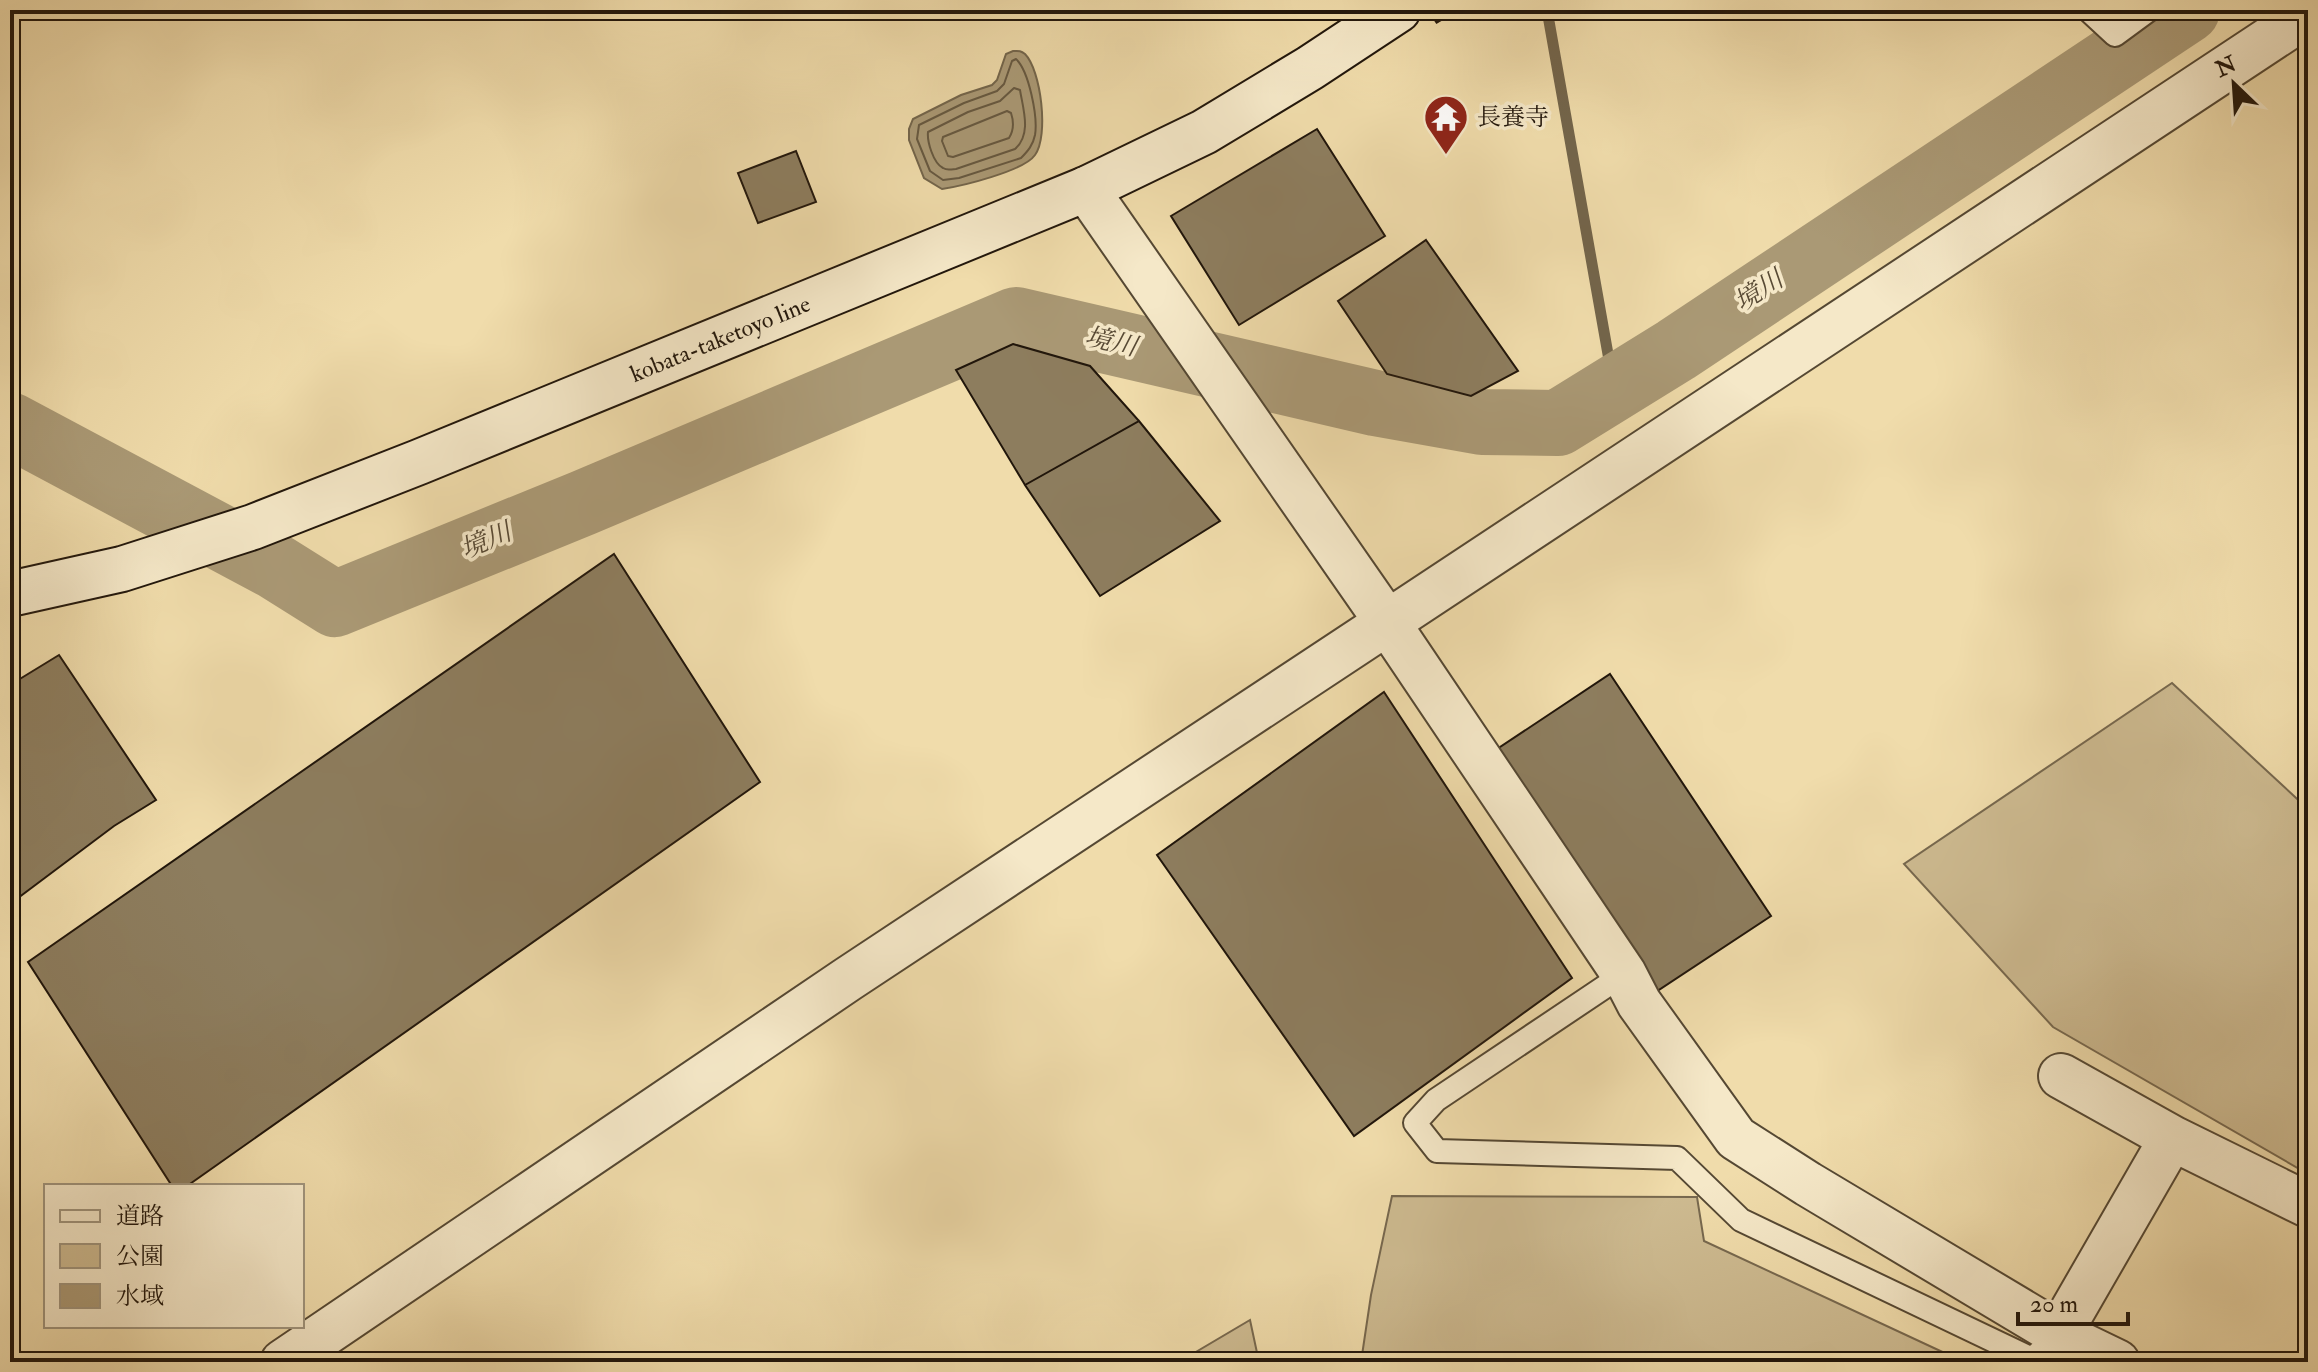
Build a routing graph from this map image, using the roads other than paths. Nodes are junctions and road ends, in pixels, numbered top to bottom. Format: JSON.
{"nodes":[{"id":1,"x":1398,"y":10,"type":"edge"},
{"id":2,"x":2088,"y":10,"type":"edge"},
{"id":3,"x":2149,"y":10,"type":"edge"},
{"id":4,"x":2308,"y":14,"type":"edge"},
{"id":5,"x":1086,"y":189,"type":"junction"},
{"id":6,"x":10,"y":594,"type":"edge"},
{"id":7,"x":1387,"y":622,"type":"junction"},
{"id":8,"x":1624,"y":974,"type":"junction"},
{"id":9,"x":2061,"y":1076,"type":"dead end"},
{"id":10,"x":2172,"y":1138,"type":"junction"},
{"id":11,"x":2308,"y":1205,"type":"edge"},
{"id":12,"x":2059,"y":1334,"type":"junction"},
{"id":13,"x":283,"y":1362,"type":"edge"},
{"id":14,"x":2115,"y":1362,"type":"edge"}],
"edges":[{"from":1,"to":5,"type":"street","name":"kobata-taketoyo line"},
{"from":2,"to":3,"type":"lane"},
{"from":4,"to":7,"type":"street"},
{"from":5,"to":6,"type":"street","name":"kobata-taketoyo line"},
{"from":5,"to":7,"type":"street"},
{"from":7,"to":8,"type":"street"},
{"from":7,"to":13,"type":"street"},
{"from":8,"to":12,"type":"street"},
{"from":8,"to":12,"type":"lane"},
{"from":9,"to":10,"type":"street"},
{"from":10,"to":11,"type":"street"},
{"from":10,"to":12,"type":"street"},
{"from":12,"to":14,"type":"street"}]}
